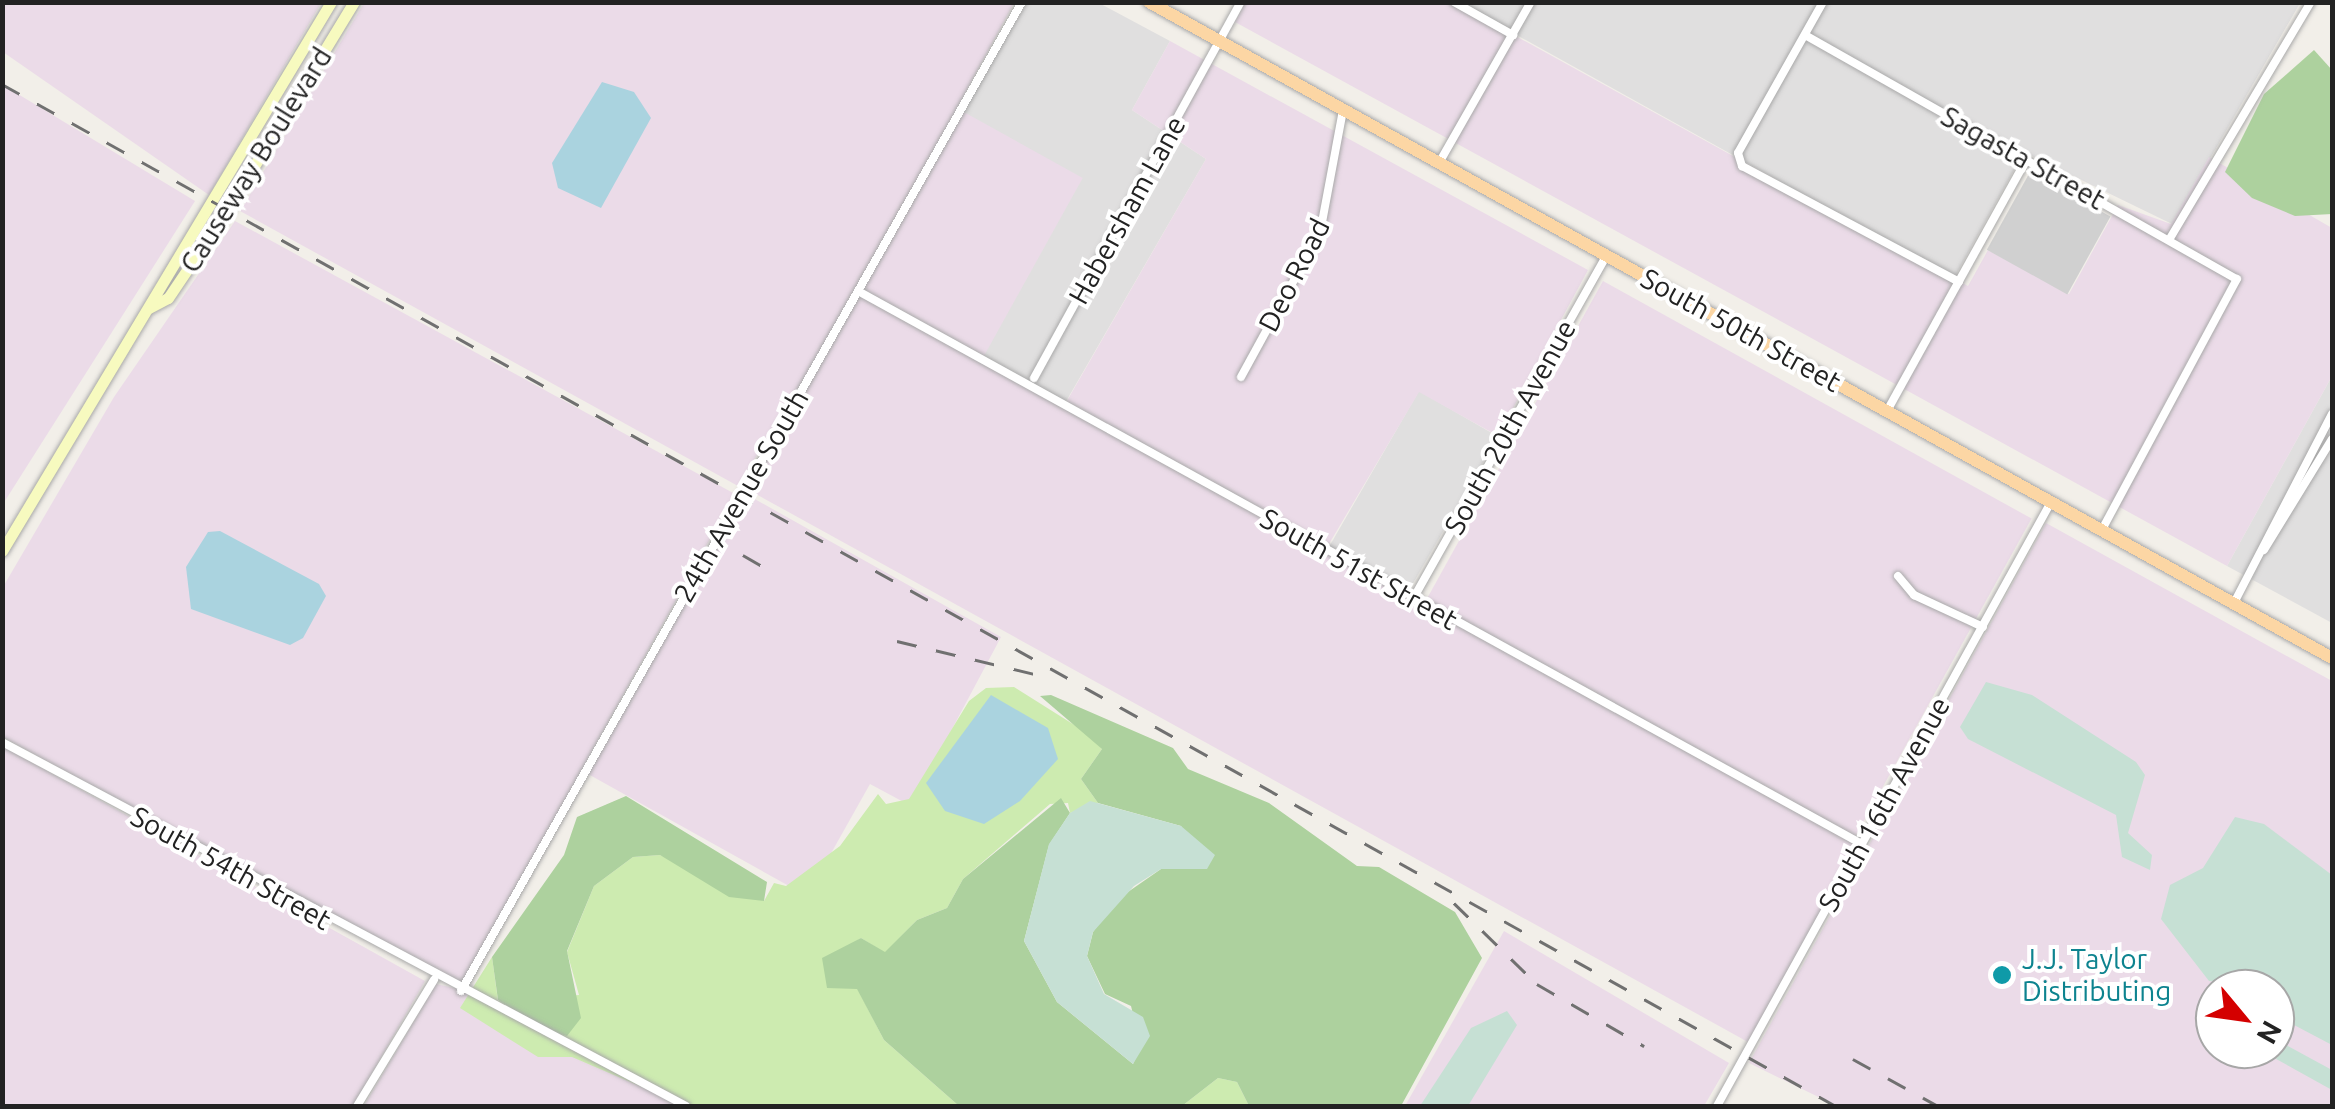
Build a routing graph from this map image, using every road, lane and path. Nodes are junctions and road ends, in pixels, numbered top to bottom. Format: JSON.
{"nodes":[{"id":1,"x":330,"y":2,"type":"edge"},
{"id":2,"x":344,"y":2,"type":"edge"},
{"id":3,"x":354,"y":2,"type":"edge"},
{"id":4,"x":1022,"y":2,"type":"edge"},
{"id":5,"x":1149,"y":2,"type":"edge"},
{"id":6,"x":1241,"y":2,"type":"edge"},
{"id":7,"x":1454,"y":2,"type":"edge"},
{"id":8,"x":1531,"y":2,"type":"edge"},
{"id":9,"x":1823,"y":2,"type":"edge"},
{"id":10,"x":2312,"y":2,"type":"edge"},
{"id":11,"x":1513,"y":35,"type":"junction"},
{"id":12,"x":1804,"y":35,"type":"junction"},
{"id":13,"x":1220,"y":42,"type":"junction"},
{"id":14,"x":313,"y":70,"type":"junction"},
{"id":15,"x":1343,"y":110,"type":"junction"},
{"id":16,"x":2026,"y":160,"type":"junction"},
{"id":17,"x":1438,"y":163,"type":"junction"},
{"id":18,"x":2169,"y":240,"type":"junction"},
{"id":19,"x":1606,"y":256,"type":"junction"},
{"id":20,"x":1959,"y":282,"type":"junction"},
{"id":21,"x":858,"y":291,"type":"junction"},
{"id":22,"x":149,"y":308,"type":"junction"},
{"id":23,"x":1241,"y":377,"type":"dead end"},
{"id":24,"x":1034,"y":378,"type":"dead end"},
{"id":25,"x":1887,"y":411,"type":"junction"},
{"id":26,"x":2332,"y":414,"type":"edge"},
{"id":27,"x":2332,"y":439,"type":"edge"},
{"id":28,"x":2051,"y":502,"type":"junction"},
{"id":29,"x":2102,"y":530,"type":"junction"},
{"id":30,"x":2264,"y":550,"type":"junction"},
{"id":31,"x":2,"y":552,"type":"edge"},
{"id":32,"x":1898,"y":576,"type":"dead end"},
{"id":33,"x":1414,"y":599,"type":"junction"},
{"id":34,"x":2234,"y":604,"type":"junction"},
{"id":35,"x":1983,"y":627,"type":"junction"},
{"id":36,"x":2332,"y":658,"type":"edge"},
{"id":37,"x":2,"y":742,"type":"edge"},
{"id":38,"x":1862,"y":844,"type":"junction"},
{"id":39,"x":434,"y":980,"type":"junction"},
{"id":40,"x":462,"y":991,"type":"junction"},
{"id":41,"x":357,"y":1106,"type":"edge"},
{"id":42,"x":686,"y":1106,"type":"edge"},
{"id":43,"x":1717,"y":1106,"type":"edge"}],
"edges":[{"from":1,"to":22,"type":"main road","name":"Causeway Boulevard"},
{"from":2,"to":14,"type":"main road"},
{"from":3,"to":14,"type":"main road","name":"Causeway Boulevard"},
{"from":4,"to":21,"type":"street","name":"24th Avenue South"},
{"from":5,"to":13,"type":"main road","name":"South 50th Street"},
{"from":6,"to":13,"type":"street","name":"Habersham Lane"},
{"from":7,"to":11,"type":"street"},
{"from":8,"to":11,"type":"street"},
{"from":9,"to":12,"type":"street"},
{"from":10,"to":18,"type":"street"},
{"from":11,"to":17,"type":"street"},
{"from":12,"to":16,"type":"street","name":"Sagasta Street"},
{"from":12,"to":20,"type":"street"},
{"from":13,"to":15,"type":"main road","name":"South 50th Street"},
{"from":13,"to":24,"type":"street","name":"Habersham Lane"},
{"from":14,"to":22,"type":"main road","name":"Causeway Boulevard"},
{"from":15,"to":17,"type":"main road","name":"South 50th Street"},
{"from":15,"to":23,"type":"street","name":"Deo Road"},
{"from":16,"to":18,"type":"street","name":"Sagasta Street"},
{"from":16,"to":20,"type":"street"},
{"from":17,"to":19,"type":"main road","name":"South 50th Street"},
{"from":18,"to":29,"type":"street","name":"Sagasta Street"},
{"from":19,"to":25,"type":"main road","name":"South 50th Street"},
{"from":19,"to":33,"type":"street","name":"South 20th Avenue"},
{"from":20,"to":25,"type":"street"},
{"from":21,"to":33,"type":"street","name":"South 51st Street"},
{"from":21,"to":40,"type":"street","name":"24th Avenue South"},
{"from":22,"to":31,"type":"main road","name":"Causeway Boulevard"},
{"from":25,"to":28,"type":"main road","name":"South 50th Street"},
{"from":26,"to":30,"type":"street"},
{"from":27,"to":30,"type":"street"},
{"from":28,"to":29,"type":"main road","name":"South 50th Street"},
{"from":28,"to":35,"type":"street","name":"South 16th Avenue"},
{"from":29,"to":34,"type":"main road","name":"South 50th Street"},
{"from":30,"to":34,"type":"street"},
{"from":32,"to":35,"type":"street"},
{"from":33,"to":38,"type":"street","name":"South 51st Street"},
{"from":34,"to":36,"type":"main road","name":"South 50th Street"},
{"from":35,"to":38,"type":"street","name":"South 16th Avenue"},
{"from":37,"to":39,"type":"street","name":"South 54th Street"},
{"from":38,"to":43,"type":"street","name":"South 16th Avenue"},
{"from":39,"to":40,"type":"street","name":"South 54th Street"},
{"from":39,"to":41,"type":"street"},
{"from":40,"to":42,"type":"street","name":"South 54th Street"}]}
